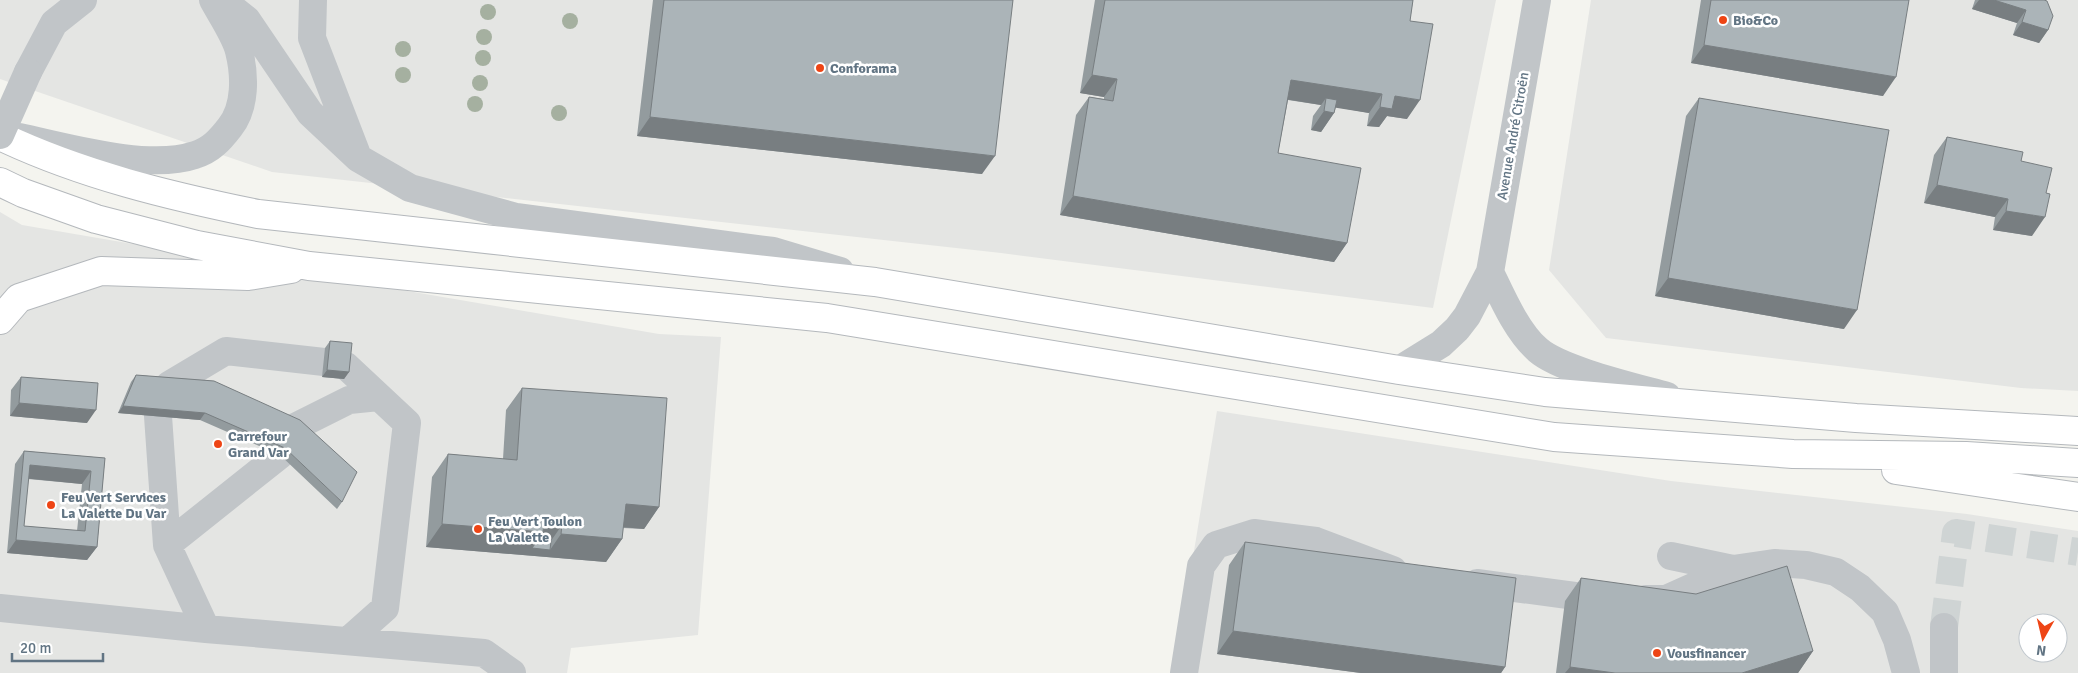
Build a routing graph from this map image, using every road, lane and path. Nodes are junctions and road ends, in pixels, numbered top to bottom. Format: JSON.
{"nodes":[{"id":1,"x":83,"y":0,"type":"edge"},
{"id":2,"x":213,"y":0,"type":"edge"},
{"id":3,"x":222,"y":0,"type":"edge"},
{"id":4,"x":313,"y":0,"type":"edge"},
{"id":5,"x":1537,"y":0,"type":"edge"},
{"id":6,"x":0,"y":135,"type":"edge"},
{"id":7,"x":358,"y":158,"type":"junction"},
{"id":8,"x":0,"y":182,"type":"edge"},
{"id":9,"x":309,"y":266,"type":"junction"},
{"id":10,"x":1490,"y":272,"type":"junction"},
{"id":11,"x":875,"y":282,"type":"junction"},
{"id":12,"x":0,"y":320,"type":"edge"},
{"id":13,"x":1399,"y":370,"type":"junction"},
{"id":14,"x":169,"y":385,"type":"edge"},
{"id":15,"x":379,"y":397,"type":"junction"},
{"id":16,"x":1690,"y":403,"type":"junction"},
{"id":17,"x":158,"y":416,"type":"edge"},
{"id":18,"x":295,"y":427,"type":"edge"},
{"id":19,"x":2078,"y":431,"type":"edge"},
{"id":20,"x":1793,"y":454,"type":"junction"},
{"id":21,"x":280,"y":455,"type":"edge"},
{"id":22,"x":2078,"y":463,"type":"edge"},
{"id":23,"x":2078,"y":497,"type":"edge"},
{"id":24,"x":167,"y":545,"type":"junction"},
{"id":25,"x":1670,"y":556,"type":"dead end"},
{"id":26,"x":1733,"y":569,"type":"junction"},
{"id":27,"x":1418,"y":575,"type":"edge"},
{"id":28,"x":1456,"y":580,"type":"edge"},
{"id":29,"x":0,"y":608,"type":"edge"},
{"id":30,"x":1944,"y":627,"type":"tunnel mouth"},
{"id":31,"x":206,"y":629,"type":"junction"},
{"id":32,"x":349,"y":640,"type":"junction"},
{"id":33,"x":512,"y":673,"type":"edge"},
{"id":34,"x":1184,"y":673,"type":"edge"},
{"id":35,"x":1906,"y":673,"type":"edge"},
{"id":36,"x":1944,"y":673,"type":"edge"}],
"edges":[{"from":1,"to":6,"type":"street","bridge":true},
{"from":2,"to":6,"type":"street"},
{"from":3,"to":7,"type":"street"},
{"from":4,"to":7,"type":"street"},
{"from":5,"to":10,"type":"street","name":"Avenue André Citroën"},
{"from":6,"to":11,"type":"main road"},
{"from":7,"to":11,"type":"street"},
{"from":8,"to":9,"type":"main road"},
{"from":9,"to":12,"type":"main road"},
{"from":9,"to":20,"type":"main road"},
{"from":10,"to":13,"type":"street","name":"Avenue André Citroën"},
{"from":10,"to":16,"type":"street"},
{"from":11,"to":13,"type":"main road"},
{"from":13,"to":16,"type":"main road"},
{"from":14,"to":15,"type":"street"},
{"from":15,"to":18,"type":"street"},
{"from":15,"to":32,"type":"street"},
{"from":16,"to":19,"type":"main road"},
{"from":17,"to":24,"type":"street"},
{"from":20,"to":22,"type":"main road"},
{"from":20,"to":23,"type":"main road"},
{"from":21,"to":24,"type":"street"},
{"from":24,"to":31,"type":"street"},
{"from":25,"to":26,"type":"street"},
{"from":26,"to":28,"type":"street"},
{"from":26,"to":35,"type":"street"},
{"from":27,"to":34,"type":"street"},
{"from":29,"to":31,"type":"street"},
{"from":30,"to":36,"type":"street"},
{"from":31,"to":32,"type":"street"},
{"from":32,"to":33,"type":"street"}]}
